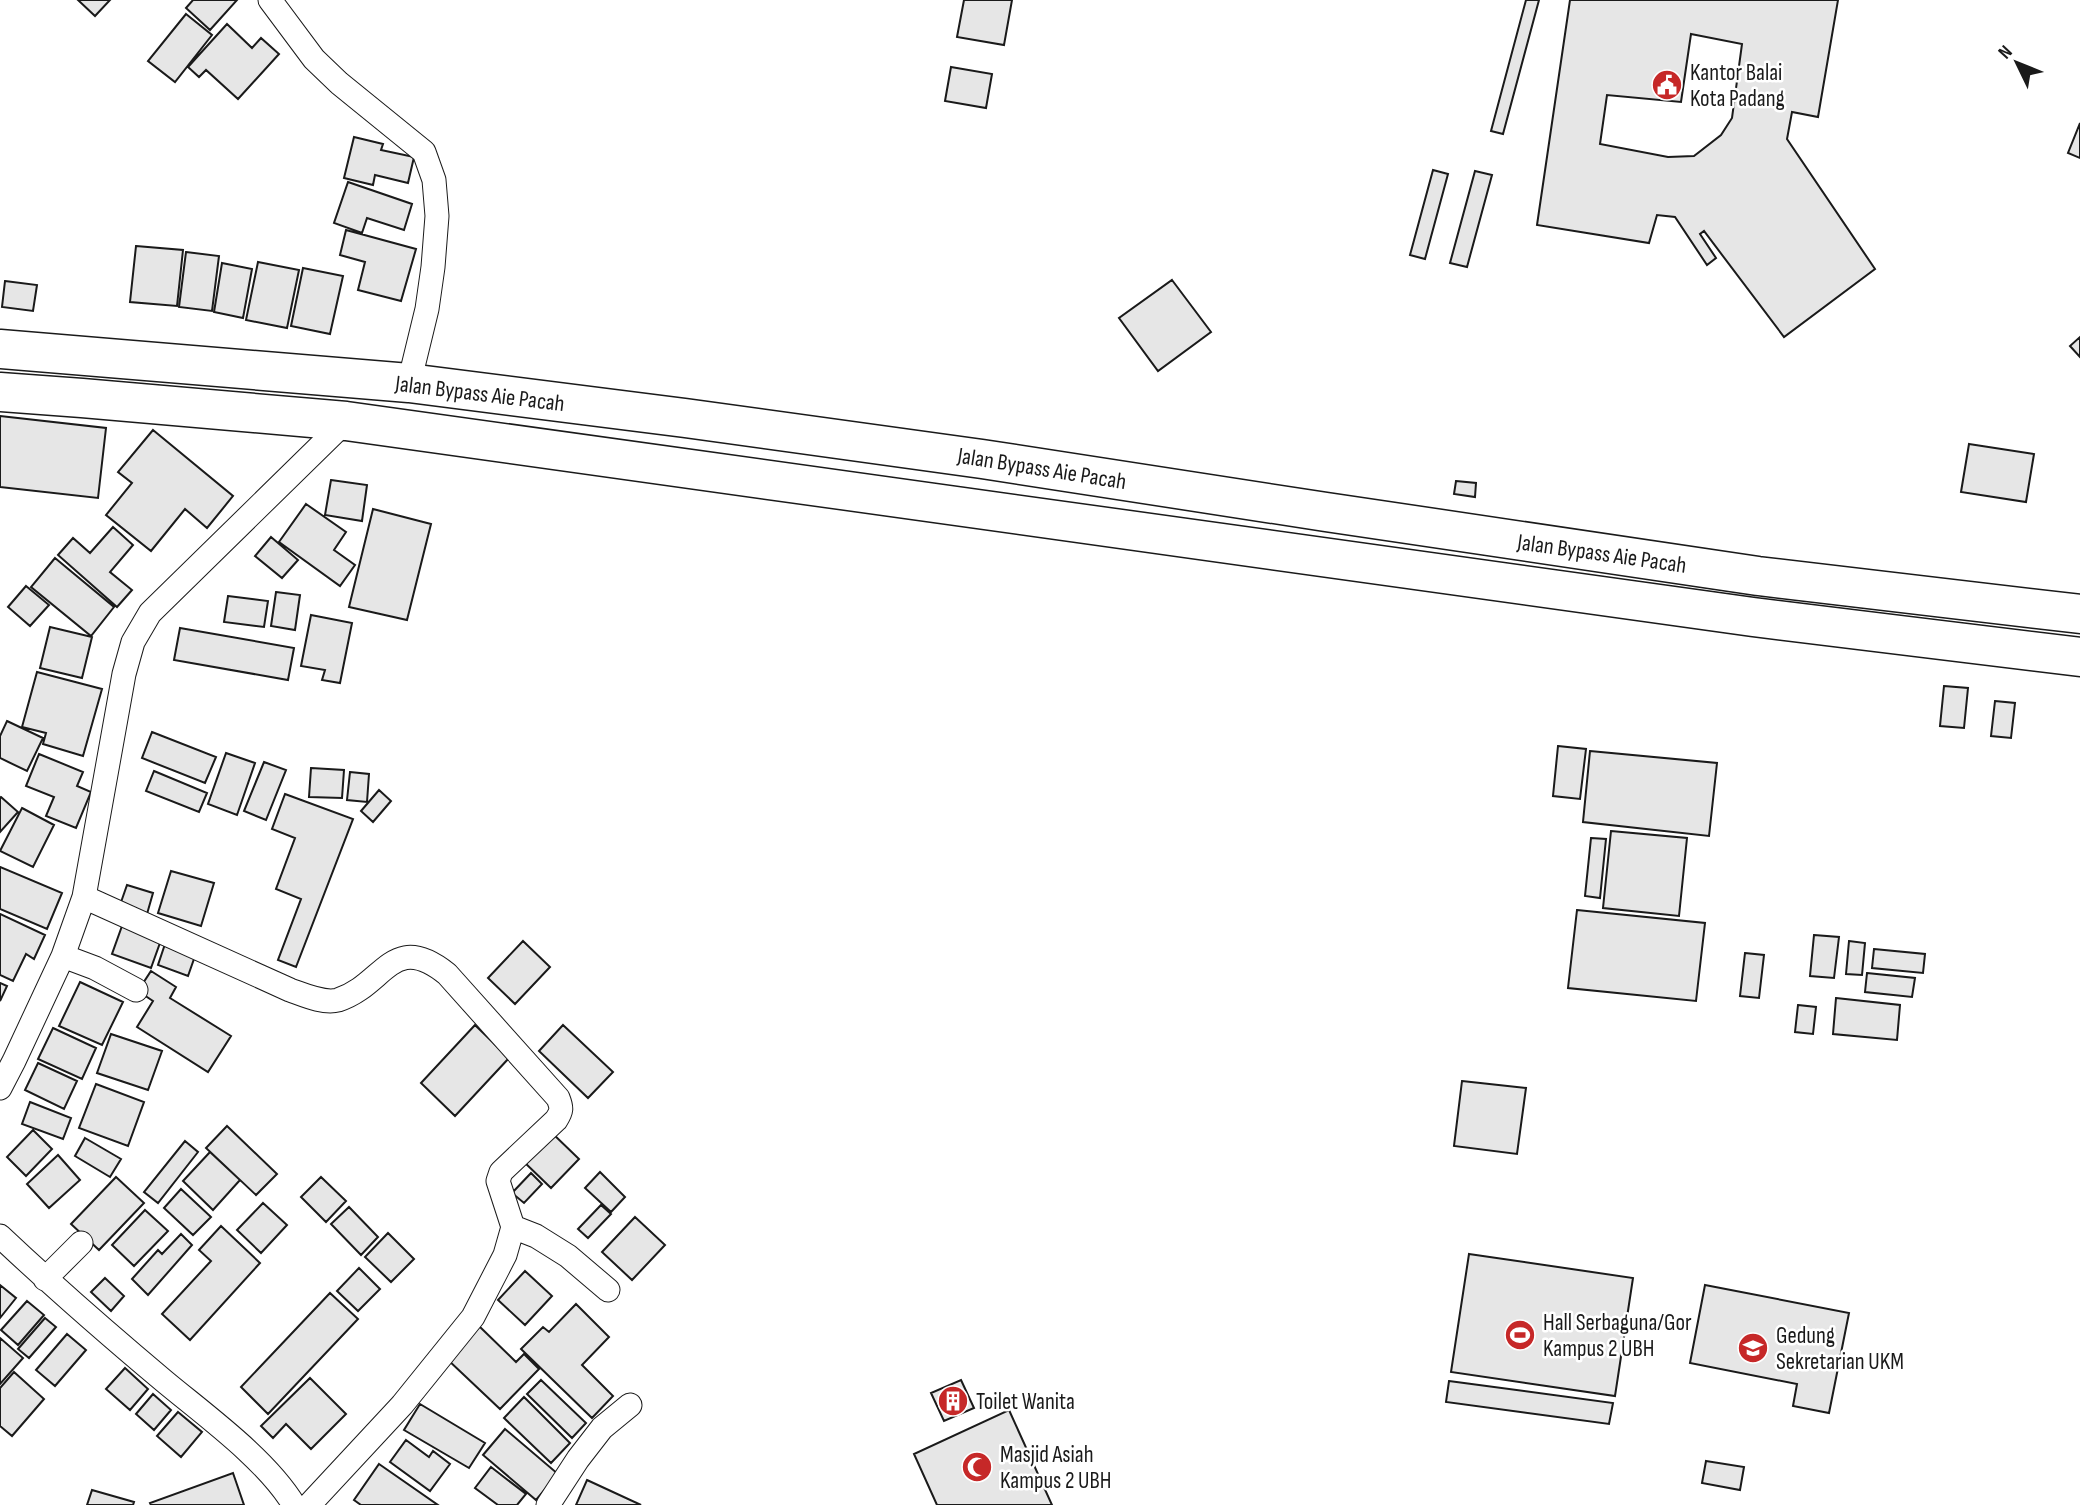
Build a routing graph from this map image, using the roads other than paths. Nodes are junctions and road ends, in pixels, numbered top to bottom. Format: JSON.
{"nodes":[{"id":1,"x":270,"y":0,"type":"edge"},
{"id":2,"x":0,"y":349,"type":"edge"},
{"id":3,"x":83,"y":356,"type":"junction"},
{"id":4,"x":409,"y":383,"type":"junction"},
{"id":5,"x":0,"y":393,"type":"edge"},
{"id":6,"x":82,"y":398,"type":"junction"},
{"id":7,"x":652,"y":415,"type":"junction"},
{"id":8,"x":346,"y":421,"type":"junction"},
{"id":9,"x":647,"y":463,"type":"junction"},
{"id":10,"x":2080,"y":614,"type":"edge"},
{"id":11,"x":2080,"y":657,"type":"edge"},
{"id":12,"x":84,"y":897,"type":"junction"},
{"id":13,"x":63,"y":956,"type":"junction"},
{"id":14,"x":136,"y":990,"type":"dead end"},
{"id":15,"x":0,"y":1088,"type":"edge"},
{"id":16,"x":513,"y":1227,"type":"junction"},
{"id":17,"x":0,"y":1236,"type":"edge"},
{"id":18,"x":81,"y":1243,"type":"dead end"},
{"id":19,"x":46,"y":1279,"type":"junction"},
{"id":20,"x":608,"y":1290,"type":"dead end"},
{"id":21,"x":630,"y":1405,"type":"dead end"},
{"id":22,"x":294,"y":1505,"type":"edge"},
{"id":23,"x":309,"y":1505,"type":"edge"},
{"id":24,"x":548,"y":1505,"type":"edge"}],
"edges":[{"from":1,"to":4,"type":"street"},
{"from":2,"to":3,"type":"highway","name":"Jalan Bypass Aie Pacah"},
{"from":3,"to":4,"type":"highway","name":"Jalan Bypass Aie Pacah"},
{"from":3,"to":6,"type":"highway"},
{"from":4,"to":7,"type":"highway","name":"Jalan Bypass Aie Pacah"},
{"from":5,"to":6,"type":"highway"},
{"from":6,"to":8,"type":"highway"},
{"from":7,"to":9,"type":"highway"},
{"from":7,"to":10,"type":"highway","name":"Jalan Bypass Aie Pacah"},
{"from":8,"to":9,"type":"highway"},
{"from":8,"to":12,"type":"street"},
{"from":9,"to":11,"type":"highway"},
{"from":12,"to":13,"type":"street"},
{"from":12,"to":16,"type":"street"},
{"from":13,"to":14,"type":"street"},
{"from":13,"to":15,"type":"street"},
{"from":16,"to":20,"type":"street"},
{"from":16,"to":23,"type":"street"},
{"from":17,"to":19,"type":"street"},
{"from":18,"to":19,"type":"street"},
{"from":19,"to":22,"type":"street"},
{"from":21,"to":24,"type":"street"}]}
